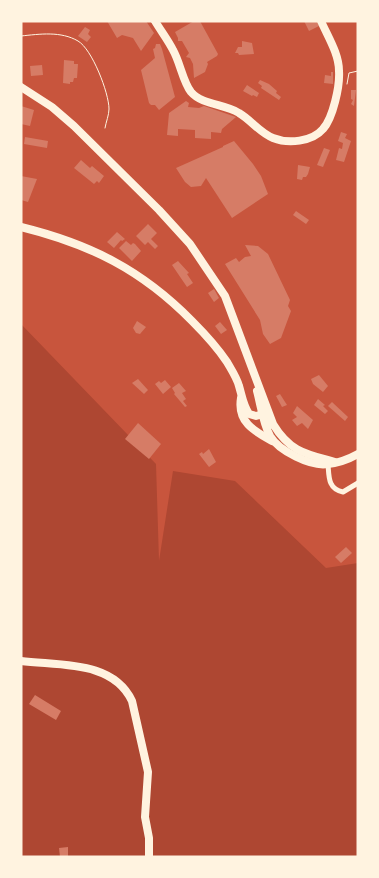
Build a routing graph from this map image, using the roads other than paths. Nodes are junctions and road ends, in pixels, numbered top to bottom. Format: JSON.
{"nodes":[{"id":1,"x":154,"y":21,"type":"edge"},
{"id":2,"x":321,"y":21,"type":"edge"},
{"id":3,"x":21,"y":87,"type":"edge"},
{"id":4,"x":21,"y":228,"type":"edge"},
{"id":5,"x":241,"y":398,"type":"junction"},
{"id":6,"x":267,"y":419,"type":"junction"},
{"id":7,"x":252,"y":428,"type":"junction"},
{"id":8,"x":274,"y":442,"type":"junction"},
{"id":9,"x":358,"y":454,"type":"edge"},
{"id":10,"x":331,"y":462,"type":"junction"},
{"id":11,"x":358,"y":483,"type":"edge"},
{"id":12,"x":21,"y":661,"type":"edge"},
{"id":13,"x":149,"y":857,"type":"edge"}],
"edges":[{"from":1,"to":2,"type":"main road"},
{"from":3,"to":6,"type":"main road"},
{"from":4,"to":5,"type":"main road"},
{"from":5,"to":6,"type":"main road"},
{"from":5,"to":7,"type":"main road"},
{"from":6,"to":7,"type":"main road"},
{"from":6,"to":8,"type":"main road"},
{"from":6,"to":10,"type":"main road"},
{"from":7,"to":8,"type":"main road"},
{"from":8,"to":10,"type":"main road"},
{"from":9,"to":10,"type":"main road"},
{"from":10,"to":11,"type":"street"},
{"from":12,"to":13,"type":"main road"}]}
